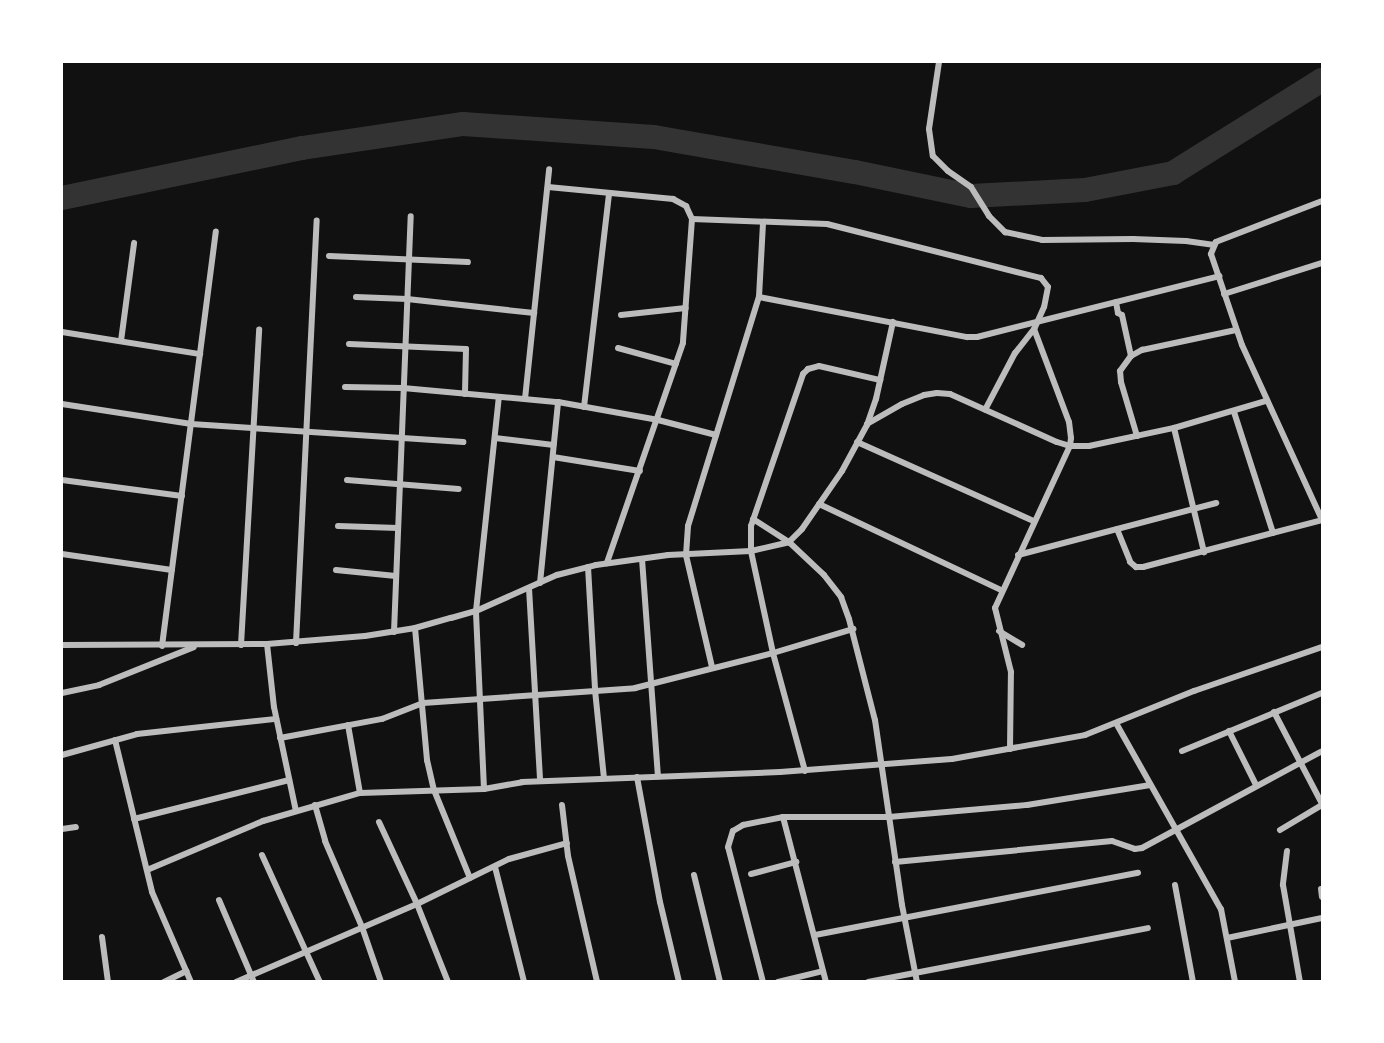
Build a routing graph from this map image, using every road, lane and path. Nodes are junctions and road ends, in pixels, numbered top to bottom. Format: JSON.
{"nodes":[{"id":1,"x":939,"y":62,"type":"edge"},
{"id":2,"x":549,"y":169,"type":"dead end"},
{"id":3,"x":548,"y":187,"type":"junction"},
{"id":4,"x":609,"y":193,"type":"junction"},
{"id":5,"x":1323,"y":201,"type":"edge"},
{"id":6,"x":411,"y":216,"type":"dead end"},
{"id":7,"x":692,"y":219,"type":"junction"},
{"id":8,"x":317,"y":221,"type":"dead end"},
{"id":9,"x":763,"y":222,"type":"junction"},
{"id":10,"x":216,"y":232,"type":"dead end"},
{"id":11,"x":134,"y":243,"type":"dead end"},
{"id":12,"x":1213,"y":244,"type":"junction"},
{"id":13,"x":328,"y":256,"type":"dead end"},
{"id":14,"x":409,"y":259,"type":"junction"},
{"id":15,"x":468,"y":262,"type":"dead end"},
{"id":16,"x":1323,"y":263,"type":"edge"},
{"id":17,"x":1219,"y":276,"type":"junction"},
{"id":18,"x":1224,"y":294,"type":"junction"},
{"id":19,"x":356,"y":297,"type":"dead end"},
{"id":20,"x":759,"y":297,"type":"junction"},
{"id":21,"x":407,"y":299,"type":"junction"},
{"id":22,"x":1116,"y":302,"type":"junction"},
{"id":23,"x":686,"y":308,"type":"junction"},
{"id":24,"x":534,"y":313,"type":"junction"},
{"id":25,"x":621,"y":315,"type":"dead end"},
{"id":26,"x":893,"y":322,"type":"junction"},
{"id":27,"x":1035,"y":325,"type":"junction"},
{"id":28,"x":259,"y":330,"type":"dead end"},
{"id":29,"x":1236,"y":330,"type":"junction"},
{"id":30,"x":62,"y":332,"type":"edge"},
{"id":31,"x":121,"y":341,"type":"junction"},
{"id":32,"x":350,"y":344,"type":"dead end"},
{"id":33,"x":405,"y":346,"type":"junction"},
{"id":34,"x":618,"y":348,"type":"dead end"},
{"id":35,"x":200,"y":354,"type":"junction"},
{"id":36,"x":1131,"y":356,"type":"junction"},
{"id":37,"x":676,"y":364,"type":"junction"},
{"id":38,"x":880,"y":380,"type":"junction"},
{"id":39,"x":345,"y":387,"type":"dead end"},
{"id":40,"x":403,"y":388,"type":"junction"},
{"id":41,"x":465,"y":394,"type":"junction"},
{"id":42,"x":499,"y":397,"type":"junction"},
{"id":43,"x":525,"y":399,"type":"junction"},
{"id":44,"x":558,"y":402,"type":"junction"},
{"id":45,"x":1266,"y":402,"type":"junction"},
{"id":46,"x":62,"y":404,"type":"edge"},
{"id":47,"x":584,"y":407,"type":"junction"},
{"id":48,"x":985,"y":410,"type":"junction"},
{"id":49,"x":1234,"y":412,"type":"junction"},
{"id":50,"x":658,"y":420,"type":"junction"},
{"id":51,"x":191,"y":423,"type":"junction"},
{"id":52,"x":867,"y":425,"type":"junction"},
{"id":53,"x":253,"y":427,"type":"junction"},
{"id":54,"x":1174,"y":428,"type":"junction"},
{"id":55,"x":306,"y":431,"type":"junction"},
{"id":56,"x":717,"y":435,"type":"junction"},
{"id":57,"x":401,"y":436,"type":"junction"},
{"id":58,"x":1137,"y":436,"type":"junction"},
{"id":59,"x":495,"y":438,"type":"junction"},
{"id":60,"x":463,"y":442,"type":"dead end"},
{"id":61,"x":857,"y":442,"type":"junction"},
{"id":62,"x":554,"y":445,"type":"junction"},
{"id":63,"x":1070,"y":446,"type":"junction"},
{"id":64,"x":553,"y":456,"type":"junction"},
{"id":65,"x":640,"y":471,"type":"junction"},
{"id":66,"x":62,"y":480,"type":"edge"},
{"id":67,"x":347,"y":480,"type":"dead end"},
{"id":68,"x":400,"y":482,"type":"junction"},
{"id":69,"x":459,"y":489,"type":"dead end"},
{"id":70,"x":182,"y":496,"type":"junction"},
{"id":71,"x":1216,"y":503,"type":"dead end"},
{"id":72,"x":819,"y":504,"type":"junction"},
{"id":73,"x":1192,"y":509,"type":"junction"},
{"id":74,"x":753,"y":519,"type":"junction"},
{"id":75,"x":1323,"y":520,"type":"edge"},
{"id":76,"x":1034,"y":521,"type":"junction"},
{"id":77,"x":338,"y":526,"type":"dead end"},
{"id":78,"x":398,"y":528,"type":"junction"},
{"id":79,"x":1117,"y":529,"type":"junction"},
{"id":80,"x":1272,"y":533,"type":"junction"},
{"id":81,"x":789,"y":542,"type":"junction"},
{"id":82,"x":751,"y":551,"type":"junction"},
{"id":83,"x":1204,"y":552,"type":"junction"},
{"id":84,"x":62,"y":554,"type":"edge"},
{"id":85,"x":686,"y":555,"type":"junction"},
{"id":86,"x":1018,"y":555,"type":"junction"},
{"id":87,"x":642,"y":559,"type":"junction"},
{"id":88,"x":607,"y":563,"type":"junction"},
{"id":89,"x":588,"y":567,"type":"junction"},
{"id":90,"x":172,"y":570,"type":"junction"},
{"id":91,"x":336,"y":570,"type":"dead end"},
{"id":92,"x":396,"y":576,"type":"junction"},
{"id":93,"x":540,"y":583,"type":"junction"},
{"id":94,"x":529,"y":588,"type":"junction"},
{"id":95,"x":1001,"y":590,"type":"junction"},
{"id":96,"x":476,"y":611,"type":"junction"},
{"id":97,"x":416,"y":628,"type":"junction"},
{"id":98,"x":853,"y":629,"type":"junction"},
{"id":99,"x":998,"y":630,"type":"junction"},
{"id":100,"x":394,"y":632,"type":"junction"},
{"id":101,"x":296,"y":643,"type":"junction"},
{"id":102,"x":267,"y":644,"type":"junction"},
{"id":103,"x":62,"y":645,"type":"edge"},
{"id":104,"x":241,"y":645,"type":"junction"},
{"id":105,"x":1022,"y":645,"type":"dead end"},
{"id":106,"x":162,"y":646,"type":"junction"},
{"id":107,"x":197,"y":646,"type":"junction"},
{"id":108,"x":1323,"y":647,"type":"edge"},
{"id":109,"x":773,"y":653,"type":"junction"},
{"id":110,"x":712,"y":667,"type":"junction"},
{"id":111,"x":651,"y":685,"type":"junction"},
{"id":112,"x":595,"y":690,"type":"junction"},
{"id":113,"x":62,"y":693,"type":"edge"},
{"id":114,"x":1323,"y":693,"type":"edge"},
{"id":115,"x":536,"y":695,"type":"junction"},
{"id":116,"x":480,"y":699,"type":"junction"},
{"id":117,"x":423,"y":704,"type":"junction"},
{"id":118,"x":1274,"y":712,"type":"junction"},
{"id":119,"x":276,"y":719,"type":"junction"},
{"id":120,"x":1116,"y":723,"type":"junction"},
{"id":121,"x":348,"y":725,"type":"junction"},
{"id":122,"x":1228,"y":730,"type":"junction"},
{"id":123,"x":280,"y":738,"type":"junction"},
{"id":124,"x":115,"y":741,"type":"junction"},
{"id":125,"x":1010,"y":749,"type":"junction"},
{"id":126,"x":1182,"y":751,"type":"dead end"},
{"id":127,"x":1323,"y":751,"type":"edge"},
{"id":128,"x":62,"y":755,"type":"edge"},
{"id":129,"x":1300,"y":764,"type":"junction"},
{"id":130,"x":881,"y":765,"type":"junction"},
{"id":131,"x":805,"y":771,"type":"junction"},
{"id":132,"x":658,"y":776,"type":"junction"},
{"id":133,"x":637,"y":777,"type":"junction"},
{"id":134,"x":604,"y":778,"type":"junction"},
{"id":135,"x":289,"y":780,"type":"junction"},
{"id":136,"x":540,"y":781,"type":"junction"},
{"id":137,"x":1150,"y":785,"type":"junction"},
{"id":138,"x":1256,"y":785,"type":"junction"},
{"id":139,"x":484,"y":789,"type":"junction"},
{"id":140,"x":434,"y":790,"type":"junction"},
{"id":141,"x":360,"y":793,"type":"junction"},
{"id":142,"x":315,"y":805,"type":"junction"},
{"id":143,"x":562,"y":805,"type":"dead end"},
{"id":144,"x":1323,"y":805,"type":"edge"},
{"id":145,"x":296,"y":811,"type":"junction"},
{"id":146,"x":889,"y":816,"type":"junction"},
{"id":147,"x":783,"y":817,"type":"junction"},
{"id":148,"x":134,"y":819,"type":"junction"},
{"id":149,"x":379,"y":822,"type":"dead end"},
{"id":150,"x":76,"y":827,"type":"dead end"},
{"id":151,"x":62,"y":829,"type":"edge"},
{"id":152,"x":1174,"y":829,"type":"junction"},
{"id":153,"x":1280,"y":830,"type":"dead end"},
{"id":154,"x":567,"y":843,"type":"junction"},
{"id":155,"x":1287,"y":850,"type":"dead end"},
{"id":156,"x":262,"y":855,"type":"dead end"},
{"id":157,"x":796,"y":862,"type":"junction"},
{"id":158,"x":896,"y":862,"type":"junction"},
{"id":159,"x":495,"y":867,"type":"junction"},
{"id":160,"x":147,"y":870,"type":"junction"},
{"id":161,"x":1138,"y":873,"type":"dead end"},
{"id":162,"x":751,"y":874,"type":"dead end"},
{"id":163,"x":694,"y":875,"type":"dead end"},
{"id":164,"x":470,"y":878,"type":"junction"},
{"id":165,"x":1175,"y":885,"type":"dead end"},
{"id":166,"x":1321,"y":889,"type":"edge"},
{"id":167,"x":1323,"y":897,"type":"edge"},
{"id":168,"x":219,"y":900,"type":"dead end"},
{"id":169,"x":417,"y":904,"type":"junction"},
{"id":170,"x":1323,"y":918,"type":"edge"},
{"id":171,"x":905,"y":919,"type":"junction"},
{"id":172,"x":1290,"y":924,"type":"junction"},
{"id":173,"x":362,"y":927,"type":"junction"},
{"id":174,"x":1148,"y":928,"type":"dead end"},
{"id":175,"x":815,"y":935,"type":"junction"},
{"id":176,"x":102,"y":937,"type":"dead end"},
{"id":177,"x":1227,"y":938,"type":"junction"},
{"id":178,"x":308,"y":951,"type":"junction"},
{"id":179,"x":187,"y":970,"type":"junction"},
{"id":180,"x":824,"y":970,"type":"junction"},
{"id":181,"x":915,"y":972,"type":"junction"},
{"id":182,"x":253,"y":978,"type":"edge"},
{"id":183,"x":108,"y":981,"type":"edge"},
{"id":184,"x":164,"y":981,"type":"edge"},
{"id":185,"x":191,"y":981,"type":"edge"},
{"id":186,"x":236,"y":981,"type":"edge"},
{"id":187,"x":320,"y":981,"type":"edge"},
{"id":188,"x":381,"y":981,"type":"edge"},
{"id":189,"x":448,"y":981,"type":"edge"},
{"id":190,"x":524,"y":981,"type":"edge"},
{"id":191,"x":597,"y":981,"type":"edge"},
{"id":192,"x":680,"y":981,"type":"edge"},
{"id":193,"x":720,"y":981,"type":"edge"},
{"id":194,"x":763,"y":981,"type":"edge"},
{"id":195,"x":778,"y":981,"type":"edge"},
{"id":196,"x":826,"y":981,"type":"edge"},
{"id":197,"x":868,"y":981,"type":"edge"},
{"id":198,"x":917,"y":981,"type":"edge"},
{"id":199,"x":1193,"y":981,"type":"edge"},
{"id":200,"x":1235,"y":981,"type":"edge"},
{"id":201,"x":1300,"y":981,"type":"edge"}],
"edges":[{"from":1,"to":12,"type":"street"},
{"from":2,"to":3,"type":"street"},
{"from":3,"to":4,"type":"street"},
{"from":3,"to":24,"type":"street"},
{"from":4,"to":7,"type":"street"},
{"from":4,"to":47,"type":"street"},
{"from":5,"to":12,"type":"street"},
{"from":6,"to":14,"type":"street"},
{"from":7,"to":9,"type":"street"},
{"from":7,"to":23,"type":"street"},
{"from":8,"to":55,"type":"street"},
{"from":9,"to":20,"type":"street"},
{"from":9,"to":27,"type":"street"},
{"from":10,"to":35,"type":"street"},
{"from":11,"to":31,"type":"street"},
{"from":12,"to":17,"type":"street"},
{"from":13,"to":14,"type":"street"},
{"from":14,"to":15,"type":"street"},
{"from":14,"to":21,"type":"street"},
{"from":16,"to":18,"type":"street"},
{"from":17,"to":18,"type":"street"},
{"from":17,"to":22,"type":"street"},
{"from":18,"to":29,"type":"street"},
{"from":19,"to":21,"type":"street"},
{"from":20,"to":26,"type":"street"},
{"from":20,"to":56,"type":"street"},
{"from":21,"to":24,"type":"street"},
{"from":21,"to":33,"type":"street"},
{"from":22,"to":27,"type":"street"},
{"from":22,"to":36,"type":"street"},
{"from":23,"to":25,"type":"street"},
{"from":23,"to":37,"type":"street"},
{"from":24,"to":43,"type":"street"},
{"from":26,"to":27,"type":"street"},
{"from":26,"to":38,"type":"street"},
{"from":27,"to":48,"type":"street"},
{"from":27,"to":63,"type":"street"},
{"from":28,"to":53,"type":"street"},
{"from":29,"to":36,"type":"street"},
{"from":29,"to":45,"type":"street"},
{"from":30,"to":31,"type":"street"},
{"from":31,"to":35,"type":"street"},
{"from":32,"to":33,"type":"street"},
{"from":33,"to":40,"type":"street"},
{"from":33,"to":41,"type":"street"},
{"from":34,"to":37,"type":"street"},
{"from":35,"to":51,"type":"street"},
{"from":36,"to":58,"type":"street"},
{"from":37,"to":50,"type":"street"},
{"from":38,"to":52,"type":"street"},
{"from":38,"to":74,"type":"street"},
{"from":39,"to":40,"type":"street"},
{"from":40,"to":41,"type":"street"},
{"from":40,"to":57,"type":"street"},
{"from":41,"to":42,"type":"street"},
{"from":42,"to":43,"type":"street"},
{"from":42,"to":59,"type":"street"},
{"from":43,"to":44,"type":"street"},
{"from":44,"to":47,"type":"street"},
{"from":44,"to":62,"type":"street"},
{"from":45,"to":49,"type":"street"},
{"from":45,"to":75,"type":"street"},
{"from":46,"to":51,"type":"street"},
{"from":47,"to":50,"type":"street"},
{"from":48,"to":52,"type":"street"},
{"from":48,"to":63,"type":"street"},
{"from":49,"to":54,"type":"street"},
{"from":49,"to":80,"type":"street"},
{"from":50,"to":56,"type":"street"},
{"from":50,"to":65,"type":"street"},
{"from":51,"to":53,"type":"street"},
{"from":51,"to":70,"type":"street"},
{"from":52,"to":61,"type":"street"},
{"from":53,"to":55,"type":"street"},
{"from":53,"to":104,"type":"street"},
{"from":54,"to":58,"type":"street"},
{"from":54,"to":73,"type":"street"},
{"from":55,"to":57,"type":"street"},
{"from":55,"to":101,"type":"street"},
{"from":56,"to":85,"type":"street"},
{"from":57,"to":60,"type":"street"},
{"from":57,"to":68,"type":"street"},
{"from":58,"to":63,"type":"street"},
{"from":59,"to":62,"type":"street"},
{"from":59,"to":96,"type":"street"},
{"from":61,"to":72,"type":"street"},
{"from":61,"to":76,"type":"street"},
{"from":62,"to":64,"type":"street"},
{"from":63,"to":76,"type":"street"},
{"from":64,"to":65,"type":"street"},
{"from":64,"to":93,"type":"street"},
{"from":65,"to":88,"type":"street"},
{"from":66,"to":70,"type":"street"},
{"from":67,"to":68,"type":"street"},
{"from":68,"to":69,"type":"street"},
{"from":68,"to":78,"type":"street"},
{"from":70,"to":90,"type":"street"},
{"from":71,"to":73,"type":"street"},
{"from":72,"to":81,"type":"street"},
{"from":72,"to":95,"type":"street"},
{"from":73,"to":79,"type":"street"},
{"from":73,"to":83,"type":"street"},
{"from":74,"to":81,"type":"street"},
{"from":74,"to":82,"type":"street"},
{"from":75,"to":80,"type":"street"},
{"from":76,"to":86,"type":"street"},
{"from":77,"to":78,"type":"street"},
{"from":78,"to":92,"type":"street"},
{"from":79,"to":83,"type":"street"},
{"from":79,"to":86,"type":"street"},
{"from":80,"to":83,"type":"street"},
{"from":81,"to":82,"type":"street"},
{"from":81,"to":98,"type":"street"},
{"from":82,"to":85,"type":"street"},
{"from":82,"to":109,"type":"street"},
{"from":84,"to":90,"type":"street"},
{"from":85,"to":87,"type":"street"},
{"from":85,"to":110,"type":"street"},
{"from":86,"to":95,"type":"street"},
{"from":87,"to":88,"type":"street"},
{"from":87,"to":111,"type":"street"},
{"from":88,"to":89,"type":"street"},
{"from":89,"to":93,"type":"street"},
{"from":89,"to":112,"type":"street"},
{"from":90,"to":106,"type":"street"},
{"from":91,"to":92,"type":"street"},
{"from":92,"to":100,"type":"street"},
{"from":93,"to":94,"type":"street"},
{"from":94,"to":96,"type":"street"},
{"from":94,"to":115,"type":"street"},
{"from":95,"to":99,"type":"street"},
{"from":96,"to":97,"type":"street"},
{"from":96,"to":116,"type":"street"},
{"from":97,"to":100,"type":"street"},
{"from":97,"to":117,"type":"street"},
{"from":98,"to":109,"type":"street"},
{"from":98,"to":130,"type":"street"},
{"from":99,"to":105,"type":"street"},
{"from":99,"to":125,"type":"street"},
{"from":100,"to":101,"type":"street"},
{"from":101,"to":102,"type":"street"},
{"from":102,"to":104,"type":"street"},
{"from":102,"to":119,"type":"street"},
{"from":103,"to":106,"type":"street"},
{"from":104,"to":107,"type":"street"},
{"from":106,"to":107,"type":"street"},
{"from":107,"to":113,"type":"street"},
{"from":108,"to":120,"type":"street"},
{"from":109,"to":110,"type":"street"},
{"from":109,"to":131,"type":"street"},
{"from":110,"to":111,"type":"street"},
{"from":111,"to":112,"type":"street"},
{"from":111,"to":132,"type":"street"},
{"from":112,"to":115,"type":"street"},
{"from":112,"to":134,"type":"street"},
{"from":114,"to":118,"type":"street"},
{"from":115,"to":116,"type":"street"},
{"from":115,"to":136,"type":"street"},
{"from":116,"to":117,"type":"street"},
{"from":116,"to":139,"type":"street"},
{"from":117,"to":121,"type":"street"},
{"from":117,"to":140,"type":"street"},
{"from":118,"to":122,"type":"street"},
{"from":118,"to":129,"type":"street"},
{"from":119,"to":123,"type":"street"},
{"from":119,"to":124,"type":"street"},
{"from":120,"to":125,"type":"street"},
{"from":120,"to":137,"type":"street"},
{"from":121,"to":123,"type":"street"},
{"from":121,"to":141,"type":"street"},
{"from":122,"to":126,"type":"street"},
{"from":122,"to":138,"type":"street"},
{"from":123,"to":135,"type":"street"},
{"from":124,"to":128,"type":"street"},
{"from":124,"to":148,"type":"street"},
{"from":125,"to":130,"type":"street"},
{"from":127,"to":129,"type":"street"},
{"from":129,"to":138,"type":"street"},
{"from":129,"to":144,"type":"street"},
{"from":130,"to":131,"type":"street"},
{"from":130,"to":146,"type":"street"},
{"from":131,"to":132,"type":"street"},
{"from":132,"to":133,"type":"street"},
{"from":133,"to":134,"type":"street"},
{"from":133,"to":192,"type":"street"},
{"from":134,"to":136,"type":"street"},
{"from":135,"to":145,"type":"street"},
{"from":135,"to":148,"type":"street"},
{"from":136,"to":139,"type":"street"},
{"from":137,"to":146,"type":"street"},
{"from":137,"to":152,"type":"street"},
{"from":138,"to":152,"type":"street"},
{"from":139,"to":140,"type":"street"},
{"from":140,"to":141,"type":"street"},
{"from":140,"to":164,"type":"street"},
{"from":141,"to":142,"type":"street"},
{"from":142,"to":145,"type":"street"},
{"from":142,"to":173,"type":"street"},
{"from":143,"to":154,"type":"street"},
{"from":144,"to":153,"type":"street"},
{"from":145,"to":160,"type":"street"},
{"from":146,"to":147,"type":"street"},
{"from":146,"to":158,"type":"street"},
{"from":147,"to":157,"type":"street"},
{"from":147,"to":194,"type":"street"},
{"from":148,"to":160,"type":"street"},
{"from":149,"to":169,"type":"street"},
{"from":150,"to":151,"type":"street"},
{"from":152,"to":158,"type":"street"},
{"from":152,"to":177,"type":"street"},
{"from":154,"to":159,"type":"street"},
{"from":154,"to":191,"type":"street"},
{"from":155,"to":172,"type":"street"},
{"from":156,"to":178,"type":"street"},
{"from":157,"to":162,"type":"street"},
{"from":157,"to":175,"type":"street"},
{"from":158,"to":171,"type":"street"},
{"from":159,"to":164,"type":"street"},
{"from":159,"to":190,"type":"street"},
{"from":160,"to":179,"type":"street"},
{"from":161,"to":171,"type":"street"},
{"from":163,"to":193,"type":"street"},
{"from":164,"to":169,"type":"street"},
{"from":165,"to":199,"type":"street"},
{"from":166,"to":167,"type":"street"},
{"from":168,"to":182,"type":"street"},
{"from":169,"to":173,"type":"street"},
{"from":169,"to":189,"type":"street"},
{"from":170,"to":172,"type":"street"},
{"from":171,"to":175,"type":"street"},
{"from":171,"to":181,"type":"street"},
{"from":172,"to":177,"type":"street"},
{"from":172,"to":201,"type":"street"},
{"from":173,"to":178,"type":"street"},
{"from":173,"to":188,"type":"street"},
{"from":174,"to":181,"type":"street"},
{"from":175,"to":180,"type":"street"},
{"from":176,"to":183,"type":"street"},
{"from":177,"to":200,"type":"street"},
{"from":178,"to":182,"type":"street"},
{"from":178,"to":187,"type":"street"},
{"from":179,"to":184,"type":"street"},
{"from":179,"to":185,"type":"street"},
{"from":180,"to":195,"type":"street"},
{"from":180,"to":196,"type":"street"},
{"from":181,"to":197,"type":"street"},
{"from":181,"to":198,"type":"street"},
{"from":182,"to":186,"type":"street"}]}
